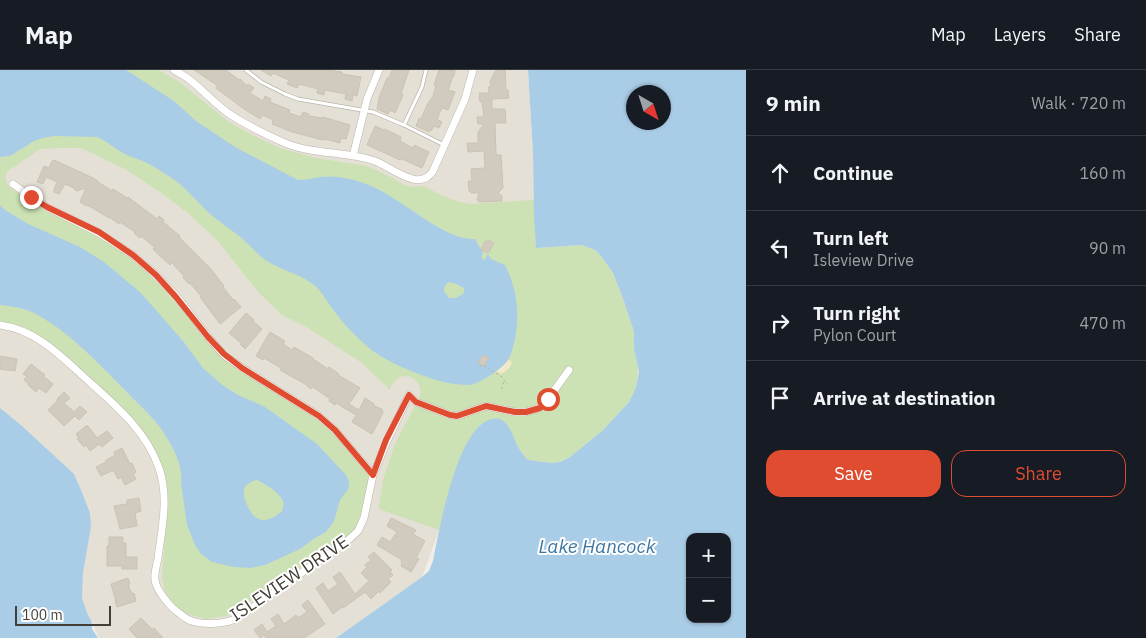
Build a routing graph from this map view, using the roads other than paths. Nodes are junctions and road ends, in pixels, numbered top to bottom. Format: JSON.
{"nodes":[{"id":1,"x":174,"y":70,"type":"edge"},
{"id":2,"x":246,"y":70,"type":"edge"},
{"id":3,"x":379,"y":70,"type":"edge"},
{"id":4,"x":426,"y":70,"type":"edge"},
{"id":5,"x":473,"y":70,"type":"edge"},
{"id":6,"x":364,"y":110,"type":"junction"},
{"id":7,"x":404,"y":125,"type":"junction"},
{"id":8,"x":444,"y":145,"type":"junction"},
{"id":9,"x":353,"y":156,"type":"junction"},
{"id":10,"x":13,"y":184,"type":"dead end"},
{"id":11,"x":0,"y":325,"type":"edge"},
{"id":12,"x":569,"y":370,"type":"dead end"},
{"id":13,"x":373,"y":475,"type":"junction"}],
"edges":[{"from":1,"to":9,"type":"street"},
{"from":2,"to":6,"type":"lane"},
{"from":3,"to":6,"type":"street"},
{"from":4,"to":7,"type":"lane"},
{"from":5,"to":8,"type":"street"},
{"from":6,"to":7,"type":"lane"},
{"from":6,"to":9,"type":"street"},
{"from":7,"to":8,"type":"lane"},
{"from":8,"to":9,"type":"street"},
{"from":10,"to":13,"type":"street"},
{"from":11,"to":13,"type":"street","name":"ISLEVIEW DRIVE"},
{"from":12,"to":13,"type":"street","name":"ISLEVIEW DRIVE"}]}
